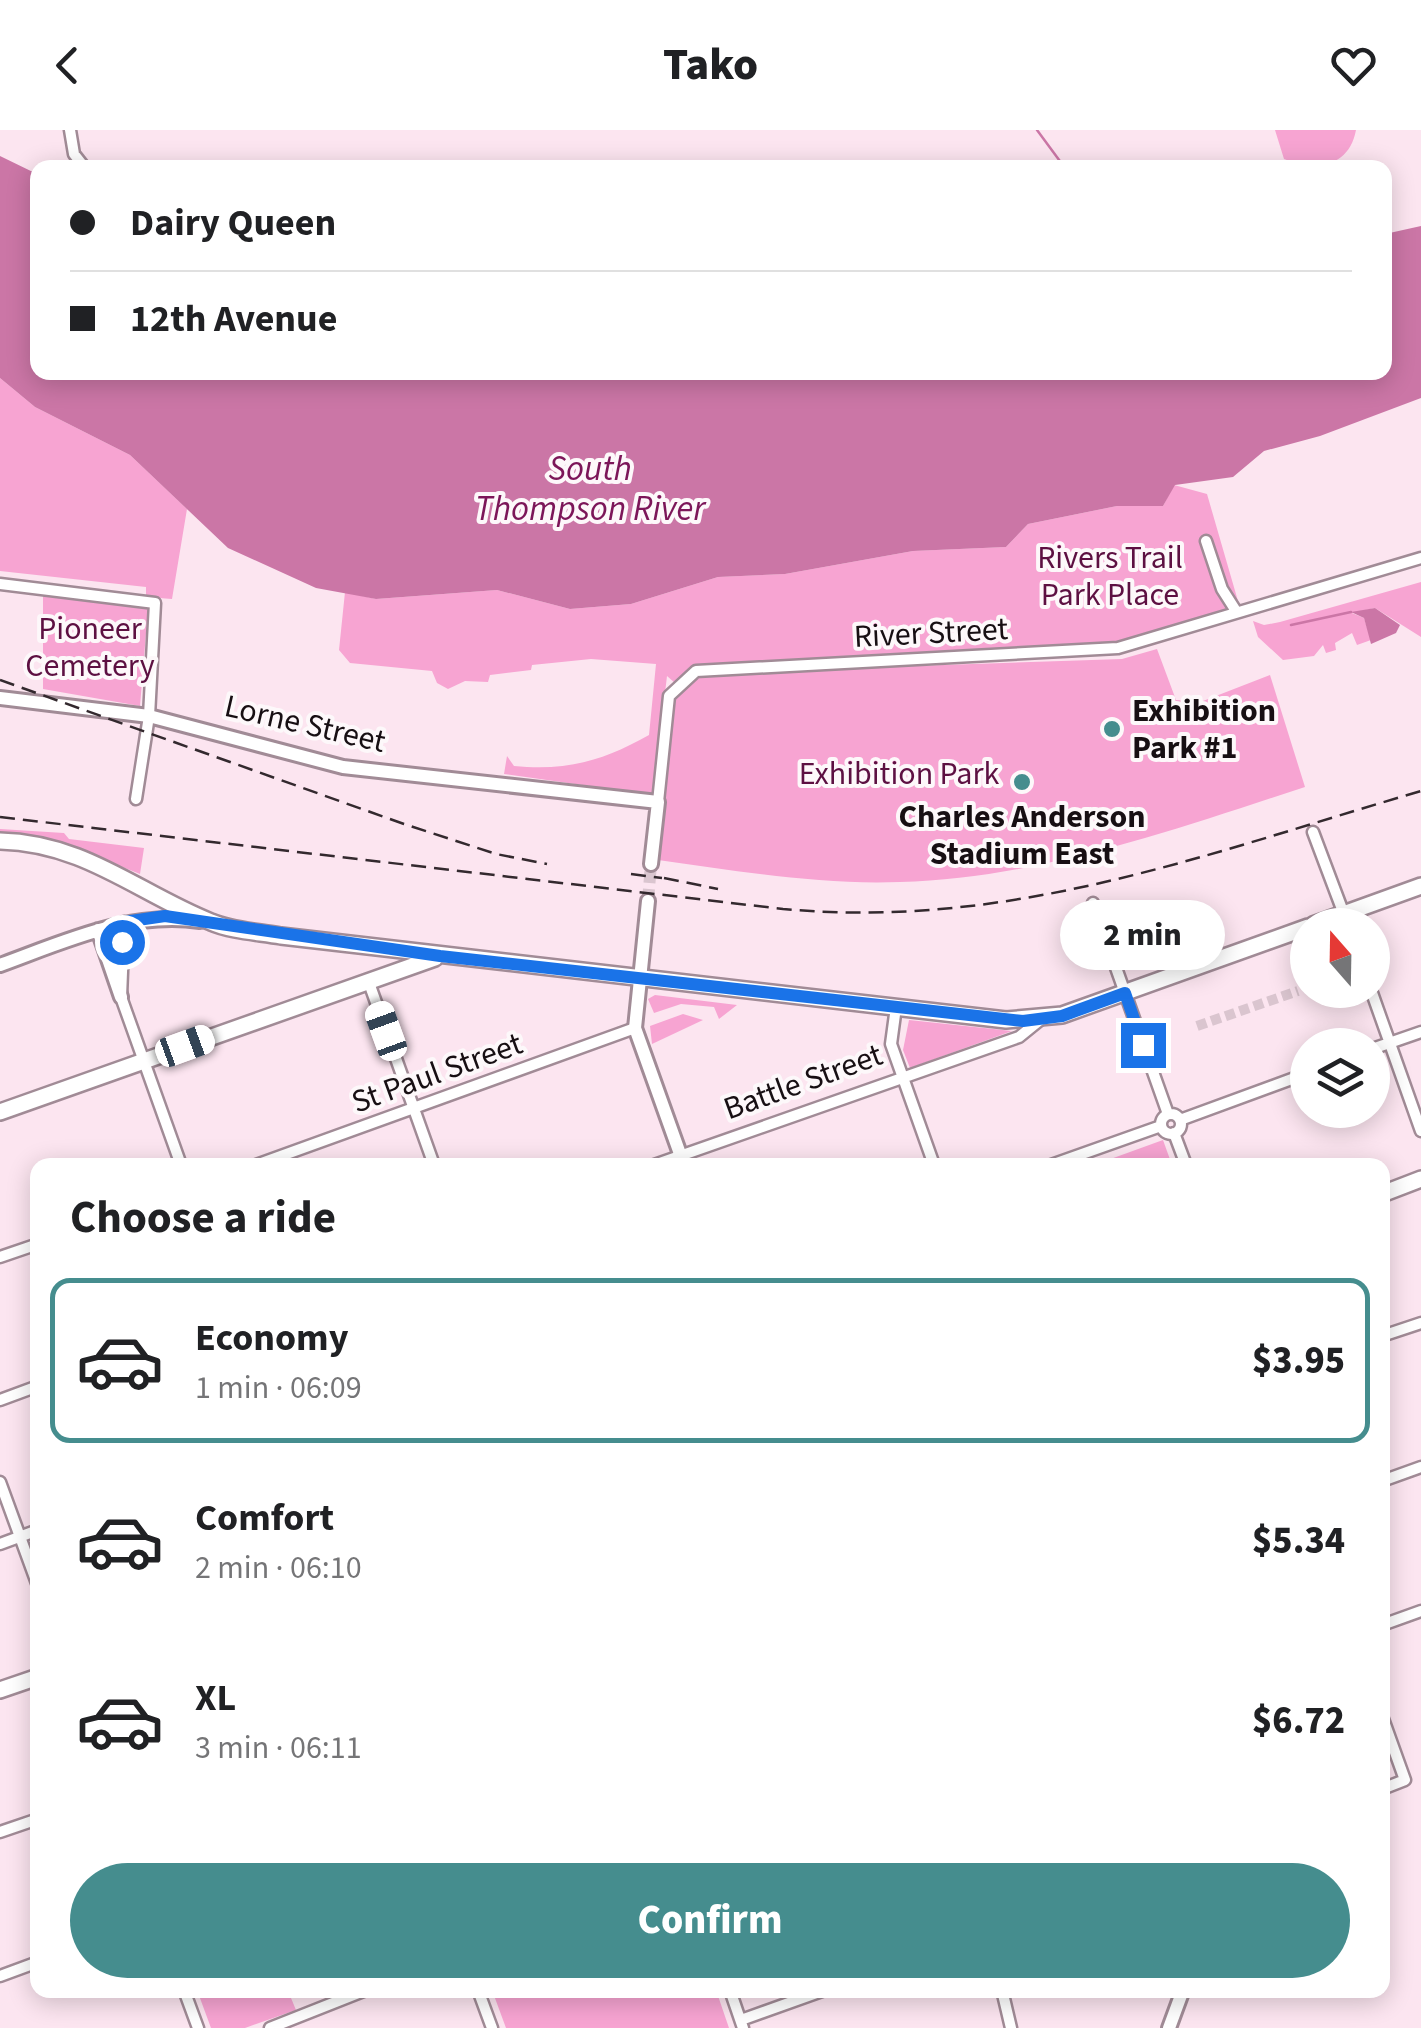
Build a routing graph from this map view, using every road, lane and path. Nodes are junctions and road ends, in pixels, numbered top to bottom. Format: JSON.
{"nodes":[{"id":1,"x":70,"y":130,"type":"edge"},
{"id":2,"x":79,"y":160,"type":"edge"},
{"id":3,"x":1206,"y":542,"type":"dead end"},
{"id":4,"x":1421,"y":558,"type":"edge"},
{"id":5,"x":0,"y":584,"type":"edge"},
{"id":6,"x":1236,"y":611,"type":"junction"},
{"id":7,"x":0,"y":698,"type":"edge"},
{"id":8,"x":149,"y":716,"type":"junction"},
{"id":9,"x":136,"y":799,"type":"dead end"},
{"id":10,"x":658,"y":802,"type":"junction"},
{"id":11,"x":1313,"y":832,"type":"dead end"},
{"id":12,"x":0,"y":841,"type":"edge"},
{"id":13,"x":651,"y":864,"type":"tunnel mouth"},
{"id":14,"x":1421,"y":886,"type":"edge"},
{"id":15,"x":648,"y":901,"type":"tunnel mouth"},
{"id":16,"x":1093,"y":904,"type":"dead end"},
{"id":17,"x":1342,"y":908,"type":"edge"},
{"id":18,"x":1371,"y":908,"type":"edge"},
{"id":19,"x":124,"y":922,"type":"junction"},
{"id":20,"x":213,"y":923,"type":"junction"},
{"id":21,"x":98,"y":930,"type":"junction"},
{"id":22,"x":1290,"y":933,"type":"edge"},
{"id":23,"x":440,"y":956,"type":"junction"},
{"id":24,"x":0,"y":966,"type":"edge"},
{"id":25,"x":639,"y":976,"type":"junction"},
{"id":26,"x":368,"y":980,"type":"junction"},
{"id":27,"x":1125,"y":993,"type":"junction"},
{"id":28,"x":121,"y":997,"type":"junction"},
{"id":29,"x":896,"y":1008,"type":"junction"},
{"id":30,"x":1040,"y":1020,"type":"junction"},
{"id":31,"x":634,"y":1028,"type":"junction"},
{"id":32,"x":1421,"y":1032,"type":"edge"},
{"id":33,"x":1390,"y":1043,"type":"edge"},
{"id":34,"x":1390,"y":1049,"type":"edge"},
{"id":35,"x":143,"y":1060,"type":"junction"},
{"id":36,"x":903,"y":1075,"type":"junction"},
{"id":37,"x":1290,"y":1080,"type":"edge"},
{"id":38,"x":413,"y":1108,"type":"junction"},
{"id":39,"x":0,"y":1112,"type":"edge"},
{"id":40,"x":1168,"y":1114,"type":"junction"},
{"id":41,"x":1180,"y":1120,"type":"junction"},
{"id":42,"x":1161,"y":1126,"type":"junction"},
{"id":43,"x":1421,"y":1130,"type":"edge"},
{"id":44,"x":1174,"y":1133,"type":"junction"},
{"id":45,"x":178,"y":1158,"type":"edge"},
{"id":46,"x":275,"y":1158,"type":"edge"},
{"id":47,"x":431,"y":1158,"type":"edge"},
{"id":48,"x":681,"y":1158,"type":"edge"},
{"id":49,"x":687,"y":1158,"type":"edge"},
{"id":50,"x":932,"y":1158,"type":"edge"},
{"id":51,"x":1071,"y":1158,"type":"edge"},
{"id":52,"x":1183,"y":1158,"type":"edge"},
{"id":53,"x":1421,"y":1179,"type":"edge"},
{"id":54,"x":1390,"y":1191,"type":"edge"},
{"id":55,"x":30,"y":1247,"type":"edge"},
{"id":56,"x":0,"y":1257,"type":"edge"},
{"id":57,"x":1421,"y":1323,"type":"edge"},
{"id":58,"x":1390,"y":1333,"type":"edge"},
{"id":59,"x":30,"y":1389,"type":"edge"},
{"id":60,"x":0,"y":1400,"type":"edge"},
{"id":61,"x":1421,"y":1468,"type":"edge"},
{"id":62,"x":1390,"y":1478,"type":"edge"},
{"id":63,"x":0,"y":1482,"type":"edge"},
{"id":64,"x":30,"y":1533,"type":"edge"},
{"id":65,"x":20,"y":1536,"type":"junction"},
{"id":66,"x":0,"y":1544,"type":"edge"},
{"id":67,"x":30,"y":1564,"type":"edge"},
{"id":68,"x":1421,"y":1611,"type":"edge"},
{"id":69,"x":1390,"y":1622,"type":"edge"},
{"id":70,"x":30,"y":1679,"type":"edge"},
{"id":71,"x":0,"y":1690,"type":"edge"},
{"id":72,"x":1390,"y":1738,"type":"edge"},
{"id":73,"x":1390,"y":1786,"type":"edge"},
{"id":74,"x":30,"y":1822,"type":"edge"},
{"id":75,"x":0,"y":1832,"type":"edge"},
{"id":76,"x":30,"y":1965,"type":"edge"},
{"id":77,"x":0,"y":1976,"type":"edge"},
{"id":78,"x":187,"y":1998,"type":"edge"},
{"id":79,"x":346,"y":1998,"type":"edge"},
{"id":80,"x":481,"y":1998,"type":"edge"},
{"id":81,"x":733,"y":1998,"type":"edge"},
{"id":82,"x":805,"y":1998,"type":"edge"},
{"id":83,"x":1004,"y":1998,"type":"edge"},
{"id":84,"x":1179,"y":1998,"type":"edge"},
{"id":85,"x":742,"y":2024,"type":"edge"},
{"id":86,"x":198,"y":2028,"type":"edge"},
{"id":87,"x":270,"y":2028,"type":"edge"},
{"id":88,"x":492,"y":2028,"type":"edge"},
{"id":89,"x":1011,"y":2028,"type":"edge"},
{"id":90,"x":1169,"y":2028,"type":"edge"}],
"edges":[{"from":1,"to":2,"type":"street"},
{"from":3,"to":6,"type":"street"},
{"from":4,"to":6,"type":"street","name":"River Street"},
{"from":5,"to":8,"type":"street"},
{"from":6,"to":10,"type":"street","name":"River Street"},
{"from":7,"to":8,"type":"street","name":"Lorne Street"},
{"from":8,"to":9,"type":"street"},
{"from":8,"to":10,"type":"street","name":"Lorne Street"},
{"from":10,"to":13,"type":"street"},
{"from":11,"to":17,"type":"street"},
{"from":12,"to":20,"type":"main road"},
{"from":14,"to":18,"type":"main road","name":"Battle Street"},
{"from":15,"to":25,"type":"street"},
{"from":16,"to":27,"type":"street"},
{"from":19,"to":20,"type":"street"},
{"from":19,"to":21,"type":"street"},
{"from":19,"to":28,"type":"street"},
{"from":20,"to":23,"type":"main road"},
{"from":21,"to":24,"type":"street"},
{"from":21,"to":28,"type":"street"},
{"from":22,"to":27,"type":"main road","name":"Battle Street"},
{"from":23,"to":25,"type":"main road"},
{"from":23,"to":26,"type":"main road"},
{"from":25,"to":29,"type":"main road"},
{"from":25,"to":31,"type":"street"},
{"from":26,"to":35,"type":"main road"},
{"from":26,"to":38,"type":"street"},
{"from":27,"to":30,"type":"main road","name":"Battle Street"},
{"from":27,"to":40,"type":"street"},
{"from":28,"to":35,"type":"street"},
{"from":29,"to":30,"type":"main road"},
{"from":29,"to":36,"type":"street"},
{"from":30,"to":36,"type":"street","name":"Battle Street"},
{"from":31,"to":38,"type":"street","name":"St Paul Street"},
{"from":31,"to":48,"type":"street"},
{"from":32,"to":33,"type":"street"},
{"from":34,"to":43,"type":"street"},
{"from":35,"to":39,"type":"main road"},
{"from":35,"to":45,"type":"street"},
{"from":36,"to":49,"type":"street","name":"Battle Street"},
{"from":36,"to":50,"type":"street"},
{"from":37,"to":41,"type":"street"},
{"from":38,"to":46,"type":"street","name":"St Paul Street"},
{"from":38,"to":47,"type":"street"},
{"from":40,"to":41,"type":"street"},
{"from":40,"to":42,"type":"street"},
{"from":41,"to":44,"type":"street"},
{"from":42,"to":44,"type":"street"},
{"from":42,"to":51,"type":"street"},
{"from":44,"to":52,"type":"street"},
{"from":53,"to":54,"type":"main road"},
{"from":55,"to":56,"type":"street"},
{"from":57,"to":58,"type":"street"},
{"from":59,"to":60,"type":"street"},
{"from":61,"to":62,"type":"street"},
{"from":63,"to":65,"type":"street"},
{"from":64,"to":65,"type":"street"},
{"from":65,"to":66,"type":"street"},
{"from":65,"to":67,"type":"street"},
{"from":68,"to":69,"type":"street"},
{"from":70,"to":71,"type":"main road"},
{"from":72,"to":73,"type":"street"},
{"from":74,"to":75,"type":"street"},
{"from":76,"to":77,"type":"street"},
{"from":78,"to":86,"type":"street"},
{"from":79,"to":87,"type":"street"},
{"from":80,"to":88,"type":"street"},
{"from":81,"to":85,"type":"street"},
{"from":82,"to":85,"type":"street"},
{"from":83,"to":89,"type":"street"},
{"from":84,"to":90,"type":"street"}]}
